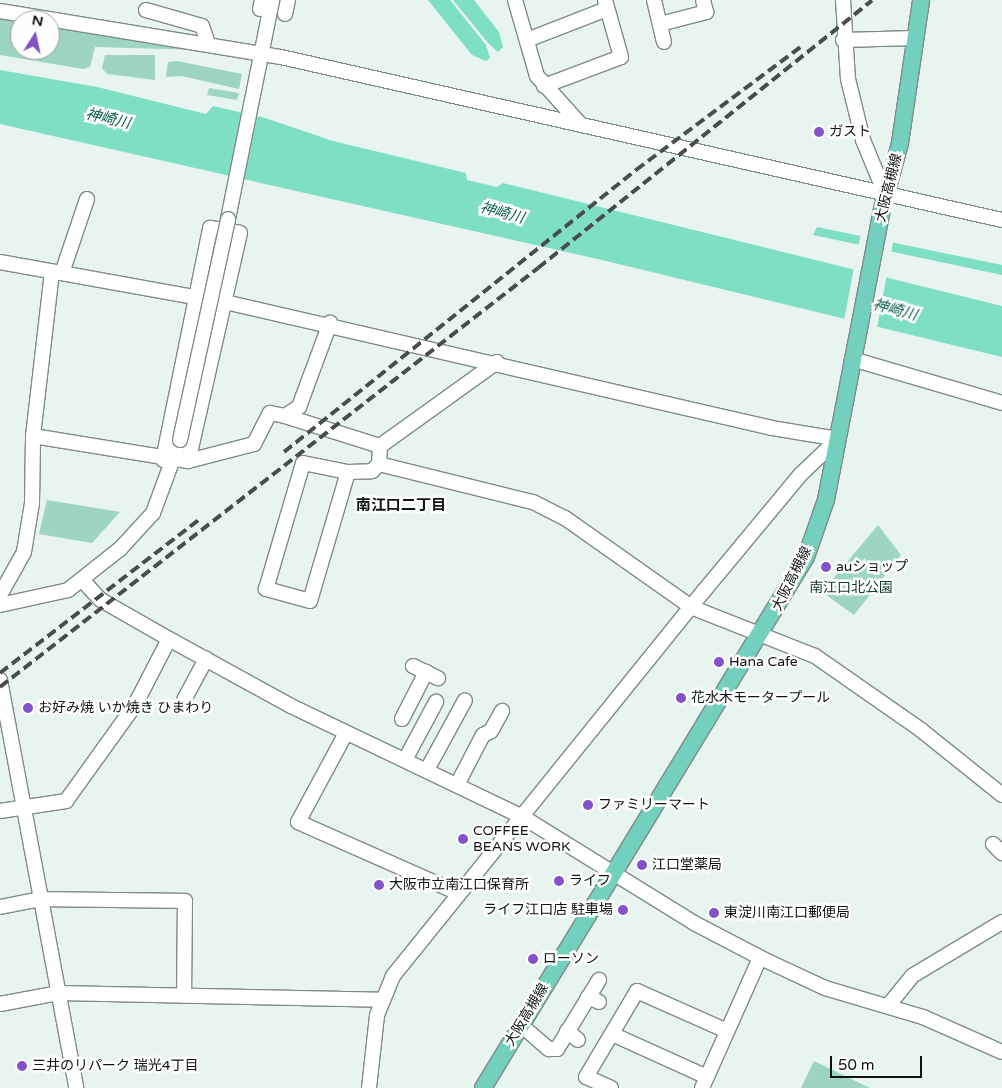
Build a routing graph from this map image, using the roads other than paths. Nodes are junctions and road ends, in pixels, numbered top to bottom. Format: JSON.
{"nodes":[{"id":1,"x":272,"y":0,"type":"edge"},
{"id":2,"x":288,"y":0,"type":"edge"},
{"id":3,"x":516,"y":0,"type":"edge"},
{"id":4,"x":654,"y":0,"type":"edge"},
{"id":5,"x":703,"y":0,"type":"edge"},
{"id":6,"x":843,"y":0,"type":"edge"},
{"id":7,"x":921,"y":0,"type":"edge"},
{"id":8,"x":606,"y":4,"type":"edge"},
{"id":9,"x":146,"y":10,"type":"dead end"},
{"id":10,"x":0,"y":12,"type":"edge"},
{"id":11,"x":285,"y":14,"type":"dead end"},
{"id":12,"x":660,"y":24,"type":"junction"},
{"id":13,"x":915,"y":38,"type":"junction"},
{"id":14,"x":527,"y":40,"type":"junction"},
{"id":15,"x":843,"y":40,"type":"junction"},
{"id":16,"x":664,"y":42,"type":"dead end"},
{"id":17,"x":208,"y":44,"type":"junction"},
{"id":18,"x":260,"y":59,"type":"junction"},
{"id":19,"x":544,"y":86,"type":"junction"},
{"id":20,"x":581,"y":125,"type":"junction"},
{"id":21,"x":87,"y":199,"type":"dead end"},
{"id":22,"x":884,"y":203,"type":"junction"},
{"id":23,"x":1002,"y":220,"type":"edge"},
{"id":24,"x":0,"y":262,"type":"edge"},
{"id":25,"x":57,"y":273,"type":"junction"},
{"id":26,"x":195,"y":297,"type":"junction"},
{"id":27,"x":225,"y":302,"type":"junction"},
{"id":28,"x":330,"y":323,"type":"junction"},
{"id":29,"x":854,"y":353,"type":"junction"},
{"id":30,"x":497,"y":362,"type":"junction"},
{"id":31,"x":1002,"y":403,"type":"edge"},
{"id":32,"x":285,"y":416,"type":"junction"},
{"id":33,"x":33,"y":436,"type":"junction"},
{"id":34,"x":838,"y":439,"type":"junction"},
{"id":35,"x":380,"y":446,"type":"junction"},
{"id":36,"x":175,"y":461,"type":"junction"},
{"id":37,"x":379,"y":464,"type":"junction"},
{"id":38,"x":348,"y":472,"type":"junction"},
{"id":39,"x":83,"y":581,"type":"junction"},
{"id":40,"x":0,"y":595,"type":"edge"},
{"id":41,"x":0,"y":605,"type":"edge"},
{"id":42,"x":692,"y":607,"type":"junction"},
{"id":43,"x":761,"y":634,"type":"junction"},
{"id":44,"x":169,"y":639,"type":"junction"},
{"id":45,"x":206,"y":659,"type":"junction"},
{"id":46,"x":413,"y":666,"type":"dead end"},
{"id":47,"x":0,"y":680,"type":"edge"},
{"id":48,"x":184,"y":700,"type":"dead end"},
{"id":49,"x":411,"y":701,"type":"junction"},
{"id":50,"x":448,"y":706,"type":"junction"},
{"id":51,"x":502,"y":711,"type":"dead end"},
{"id":52,"x":3,"y":716,"type":"edge"},
{"id":53,"x":402,"y":719,"type":"dead end"},
{"id":54,"x":346,"y":733,"type":"junction"},
{"id":55,"x":406,"y":758,"type":"junction"},
{"id":56,"x":428,"y":768,"type":"junction"},
{"id":57,"x":458,"y":783,"type":"junction"},
{"id":58,"x":1002,"y":795,"type":"edge"},
{"id":59,"x":24,"y":807,"type":"junction"},
{"id":60,"x":0,"y":811,"type":"edge"},
{"id":61,"x":521,"y":816,"type":"junction"},
{"id":62,"x":614,"y":876,"type":"junction"},
{"id":63,"x":458,"y":893,"type":"junction"},
{"id":64,"x":41,"y":898,"type":"junction"},
{"id":65,"x":0,"y":906,"type":"edge"},
{"id":66,"x":1002,"y":922,"type":"edge"},
{"id":67,"x":760,"y":958,"type":"junction"},
{"id":68,"x":599,"y":980,"type":"dead end"},
{"id":69,"x":58,"y":993,"type":"junction"},
{"id":70,"x":184,"y":996,"type":"junction"},
{"id":71,"x":382,"y":1000,"type":"junction"},
{"id":72,"x":0,"y":1004,"type":"edge"},
{"id":73,"x":888,"y":1006,"type":"junction"},
{"id":74,"x":521,"y":1025,"type":"junction"},
{"id":75,"x":728,"y":1031,"type":"junction"},
{"id":76,"x":612,"y":1034,"type":"junction"},
{"id":77,"x":1001,"y":1050,"type":"edge"},
{"id":78,"x":704,"y":1082,"type":"edge"},
{"id":79,"x":76,"y":1088,"type":"edge"},
{"id":80,"x":369,"y":1088,"type":"edge"},
{"id":81,"x":484,"y":1088,"type":"edge"},
{"id":82,"x":611,"y":1088,"type":"edge"}],
"edges":[{"from":1,"to":18,"type":"street"},
{"from":2,"to":11,"type":"street"},
{"from":3,"to":14,"type":"street"},
{"from":4,"to":12,"type":"street"},
{"from":5,"to":12,"type":"street"},
{"from":6,"to":15,"type":"street"},
{"from":7,"to":13,"type":"main road","name":"大阪高槻線"},
{"from":8,"to":14,"type":"street"},
{"from":8,"to":19,"type":"street"},
{"from":9,"to":17,"type":"street"},
{"from":10,"to":17,"type":"street"},
{"from":12,"to":16,"type":"street"},
{"from":13,"to":15,"type":"street"},
{"from":13,"to":22,"type":"main road","name":"大阪高槻線"},
{"from":14,"to":19,"type":"street"},
{"from":15,"to":22,"type":"street"},
{"from":17,"to":18,"type":"street"},
{"from":18,"to":20,"type":"street"},
{"from":18,"to":36,"type":"street","bridge":true},
{"from":19,"to":20,"type":"street"},
{"from":20,"to":22,"type":"street"},
{"from":21,"to":25,"type":"street"},
{"from":22,"to":23,"type":"street"},
{"from":22,"to":29,"type":"main road","name":"大阪高槻線"},
{"from":24,"to":25,"type":"street"},
{"from":25,"to":26,"type":"street"},
{"from":25,"to":33,"type":"street"},
{"from":26,"to":27,"type":"street"},
{"from":26,"to":36,"type":"street"},
{"from":27,"to":28,"type":"street"},
{"from":27,"to":36,"type":"street"},
{"from":28,"to":30,"type":"street"},
{"from":28,"to":32,"type":"street"},
{"from":29,"to":31,"type":"street"},
{"from":29,"to":34,"type":"main road","name":"大阪高槻線"},
{"from":30,"to":34,"type":"street"},
{"from":30,"to":35,"type":"street"},
{"from":32,"to":35,"type":"street"},
{"from":32,"to":36,"type":"street"},
{"from":33,"to":36,"type":"street"},
{"from":33,"to":40,"type":"street"},
{"from":34,"to":42,"type":"street"},
{"from":34,"to":43,"type":"main road","name":"大阪高槻線"},
{"from":35,"to":37,"type":"street"},
{"from":36,"to":39,"type":"street"},
{"from":37,"to":38,"type":"street"},
{"from":37,"to":42,"type":"street"},
{"from":38,"to":38,"type":"street"},
{"from":39,"to":41,"type":"street"},
{"from":39,"to":44,"type":"street"},
{"from":42,"to":43,"type":"street"},
{"from":42,"to":61,"type":"street"},
{"from":43,"to":58,"type":"street"},
{"from":43,"to":62,"type":"main road","name":"大阪高槻線"},
{"from":44,"to":45,"type":"street"},
{"from":44,"to":59,"type":"street"},
{"from":45,"to":48,"type":"street"},
{"from":45,"to":54,"type":"street"},
{"from":46,"to":49,"type":"street"},
{"from":47,"to":52,"type":"street"},
{"from":49,"to":50,"type":"street"},
{"from":49,"to":53,"type":"street"},
{"from":50,"to":55,"type":"street"},
{"from":50,"to":56,"type":"street"},
{"from":51,"to":57,"type":"street"},
{"from":52,"to":59,"type":"street"},
{"from":54,"to":55,"type":"street"},
{"from":54,"to":63,"type":"street"},
{"from":55,"to":56,"type":"street"},
{"from":56,"to":57,"type":"street"},
{"from":57,"to":61,"type":"street"},
{"from":59,"to":60,"type":"street"},
{"from":59,"to":64,"type":"street"},
{"from":61,"to":62,"type":"street"},
{"from":61,"to":63,"type":"street"},
{"from":62,"to":67,"type":"street"},
{"from":62,"to":74,"type":"main road","name":"大阪高槻線"},
{"from":63,"to":71,"type":"street"},
{"from":64,"to":65,"type":"street"},
{"from":64,"to":69,"type":"street"},
{"from":64,"to":70,"type":"street"},
{"from":66,"to":73,"type":"street"},
{"from":67,"to":73,"type":"street"},
{"from":67,"to":75,"type":"street"},
{"from":68,"to":74,"type":"street"},
{"from":69,"to":70,"type":"street"},
{"from":69,"to":72,"type":"street"},
{"from":69,"to":79,"type":"street"},
{"from":70,"to":71,"type":"street"},
{"from":71,"to":80,"type":"street"},
{"from":73,"to":77,"type":"street"},
{"from":74,"to":81,"type":"main road","name":"大阪高槻線"},
{"from":75,"to":76,"type":"street"},
{"from":75,"to":78,"type":"street"},
{"from":76,"to":78,"type":"street"},
{"from":76,"to":82,"type":"street"}]}
